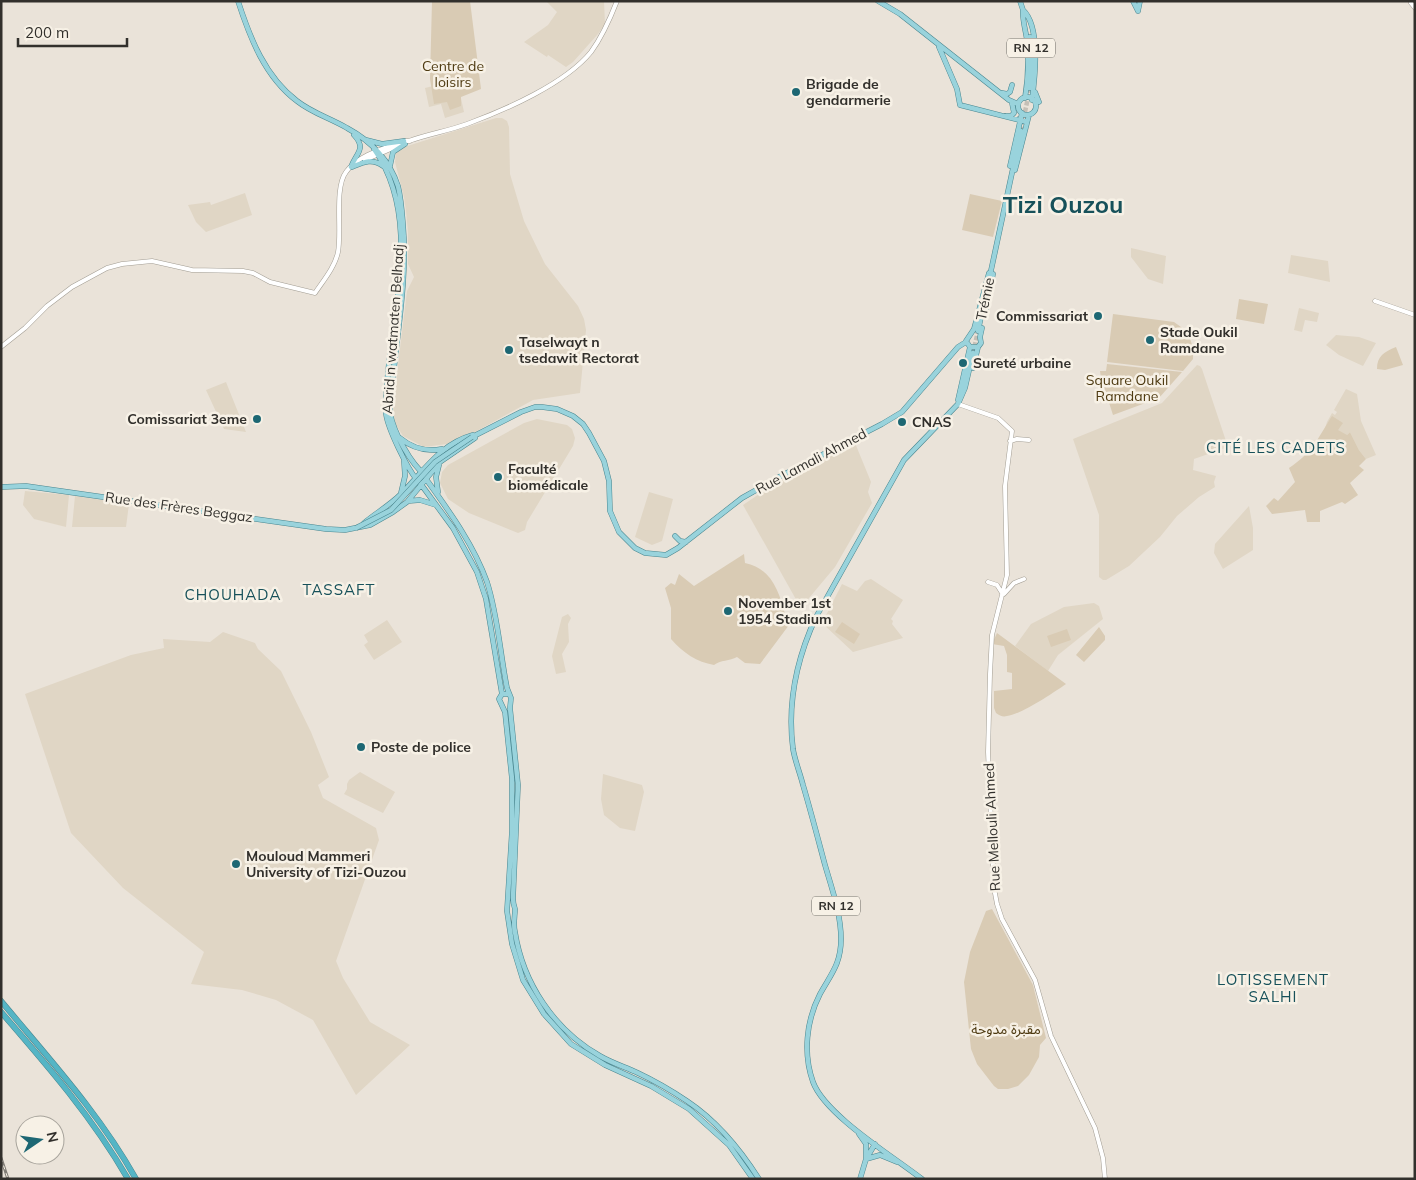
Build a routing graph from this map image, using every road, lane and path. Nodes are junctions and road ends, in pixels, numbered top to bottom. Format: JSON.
{"nodes":[{"id":1,"x":238,"y":1,"type":"edge"},
{"id":2,"x":617,"y":1,"type":"edge"},
{"id":3,"x":878,"y":1,"type":"edge"},
{"id":4,"x":1020,"y":1,"type":"edge"},
{"id":5,"x":1133,"y":1,"type":"edge"},
{"id":6,"x":1140,"y":1,"type":"edge"},
{"id":7,"x":1411,"y":3,"type":"dead end"},
{"id":8,"x":1415,"y":8,"type":"edge"},
{"id":9,"x":1023,"y":10,"type":"junction"},
{"id":10,"x":938,"y":46,"type":"junction"},
{"id":11,"x":1012,"y":85,"type":"dead end"},
{"id":12,"x":1032,"y":89,"type":"junction"},
{"id":13,"x":1000,"y":93,"type":"junction"},
{"id":14,"x":1025,"y":98,"type":"junction"},
{"id":15,"x":1032,"y":100,"type":"junction"},
{"id":16,"x":1012,"y":102,"type":"junction"},
{"id":17,"x":1039,"y":102,"type":"dead end"},
{"id":18,"x":1018,"y":104,"type":"junction"},
{"id":19,"x":1021,"y":113,"type":"junction"},
{"id":20,"x":1028,"y":115,"type":"junction"},
{"id":21,"x":1008,"y":117,"type":"junction"},
{"id":22,"x":1020,"y":121,"type":"junction"},
{"id":23,"x":1027,"y":122,"type":"junction"},
{"id":24,"x":346,"y":127,"type":"junction"},
{"id":25,"x":1021,"y":131,"type":"tunnel mouth"},
{"id":26,"x":362,"y":138,"type":"junction"},
{"id":27,"x":406,"y":142,"type":"junction"},
{"id":28,"x":378,"y":153,"type":"junction"},
{"id":29,"x":352,"y":167,"type":"junction"},
{"id":30,"x":388,"y":170,"type":"junction"},
{"id":31,"x":1010,"y":178,"type":"junction"},
{"id":32,"x":992,"y":268,"type":"junction"},
{"id":33,"x":1375,"y":301,"type":"dead end"},
{"id":34,"x":1415,"y":315,"type":"edge"},
{"id":35,"x":978,"y":331,"type":"tunnel mouth"},
{"id":36,"x":970,"y":334,"type":"junction"},
{"id":37,"x":980,"y":337,"type":"junction"},
{"id":38,"x":966,"y":342,"type":"junction"},
{"id":39,"x":952,"y":345,"type":"dead end"},
{"id":40,"x":1,"y":347,"type":"edge"},
{"id":41,"x":969,"y":347,"type":"junction"},
{"id":42,"x":978,"y":347,"type":"junction"},
{"id":43,"x":954,"y":352,"type":"junction"},
{"id":44,"x":973,"y":353,"type":"tunnel mouth"},
{"id":45,"x":948,"y":360,"type":"junction"},
{"id":46,"x":958,"y":404,"type":"junction"},
{"id":47,"x":398,"y":435,"type":"junction"},
{"id":48,"x":475,"y":436,"type":"junction"},
{"id":49,"x":1029,"y":440,"type":"dead end"},
{"id":50,"x":1010,"y":441,"type":"junction"},
{"id":51,"x":445,"y":448,"type":"junction"},
{"id":52,"x":402,"y":452,"type":"junction"},
{"id":53,"x":440,"y":462,"type":"junction"},
{"id":54,"x":421,"y":478,"type":"junction"},
{"id":55,"x":1,"y":487,"type":"edge"},
{"id":56,"x":401,"y":494,"type":"junction"},
{"id":57,"x":440,"y":498,"type":"junction"},
{"id":58,"x":406,"y":502,"type":"junction"},
{"id":59,"x":438,"y":506,"type":"junction"},
{"id":60,"x":356,"y":528,"type":"junction"},
{"id":61,"x":675,"y":536,"type":"dead end"},
{"id":62,"x":686,"y":542,"type":"junction"},
{"id":63,"x":1024,"y":579,"type":"dead end"},
{"id":64,"x":988,"y":582,"type":"dead end"},
{"id":65,"x":1003,"y":595,"type":"junction"},
{"id":66,"x":502,"y":694,"type":"junction"},
{"id":67,"x":508,"y":694,"type":"junction"},
{"id":68,"x":510,"y":702,"type":"junction"},
{"id":69,"x":503,"y":704,"type":"junction"},
{"id":70,"x":514,"y":908,"type":"junction"},
{"id":71,"x":508,"y":911,"type":"junction"},
{"id":72,"x":514,"y":914,"type":"junction"},
{"id":73,"x":1,"y":1001,"type":"edge"},
{"id":74,"x":1,"y":1012,"type":"edge"},
{"id":75,"x":857,"y":1131,"type":"junction"},
{"id":76,"x":875,"y":1144,"type":"junction"},
{"id":77,"x":866,"y":1159,"type":"junction"},
{"id":78,"x":906,"y":1166,"type":"junction"},
{"id":79,"x":128,"y":1179,"type":"edge"},
{"id":80,"x":136,"y":1179,"type":"edge"},
{"id":81,"x":753,"y":1179,"type":"edge"},
{"id":82,"x":759,"y":1179,"type":"edge"},
{"id":83,"x":860,"y":1179,"type":"edge"},
{"id":84,"x":922,"y":1179,"type":"edge"},
{"id":85,"x":1105,"y":1179,"type":"edge"}],
"edges":[{"from":1,"to":24,"type":"main road","name":"Abrid n watmaten Belhadj"},
{"from":2,"to":27,"type":"street"},
{"from":3,"to":10,"type":"main road"},
{"from":4,"to":9,"type":"main road","number":"RN 12"},
{"from":5,"to":6,"type":"main road"},
{"from":7,"to":8,"type":"street"},
{"from":9,"to":12,"type":"main road","number":"RN 12"},
{"from":9,"to":14,"type":"main road"},
{"from":10,"to":13,"type":"main road"},
{"from":10,"to":21,"type":"main road"},
{"from":11,"to":13,"type":"main road"},
{"from":12,"to":15,"type":"main road"},
{"from":12,"to":17,"type":"main road"},
{"from":13,"to":16,"type":"main road"},
{"from":14,"to":15,"type":"main road"},
{"from":14,"to":18,"type":"main road"},
{"from":15,"to":20,"type":"main road"},
{"from":16,"to":18,"type":"main road"},
{"from":16,"to":21,"type":"main road"},
{"from":18,"to":19,"type":"main road"},
{"from":19,"to":20,"type":"main road"},
{"from":19,"to":21,"type":"main road"},
{"from":19,"to":22,"type":"main road"},
{"from":20,"to":23,"type":"main road"},
{"from":21,"to":22,"type":"main road"},
{"from":22,"to":23,"type":"main road"},
{"from":22,"to":31,"type":"main road"},
{"from":23,"to":31,"type":"main road"},
{"from":24,"to":26,"type":"main road","name":"Abrid n watmaten Belhadj"},
{"from":24,"to":29,"type":"main road"},
{"from":25,"to":31,"type":"main road"},
{"from":26,"to":27,"type":"main road"},
{"from":26,"to":28,"type":"main road","name":"Abrid n watmaten Belhadj"},
{"from":27,"to":28,"type":"street"},
{"from":27,"to":30,"type":"main road"},
{"from":28,"to":29,"type":"street"},
{"from":28,"to":30,"type":"main road","name":"Abrid n watmaten Belhadj"},
{"from":29,"to":30,"type":"main road"},
{"from":29,"to":40,"type":"street"},
{"from":30,"to":47,"type":"main road"},
{"from":30,"to":52,"type":"main road","name":"Abrid n watmaten Belhadj"},
{"from":31,"to":32,"type":"main road"},
{"from":32,"to":35,"type":"main road","name":"Trémie"},
{"from":32,"to":36,"type":"main road"},
{"from":32,"to":37,"type":"main road"},
{"from":33,"to":34,"type":"street"},
{"from":36,"to":37,"type":"main road"},
{"from":36,"to":38,"type":"main road"},
{"from":37,"to":42,"type":"main road"},
{"from":38,"to":41,"type":"main road"},
{"from":38,"to":43,"type":"main road","name":"Rue Lamali Ahmed"},
{"from":39,"to":43,"type":"main road"},
{"from":41,"to":42,"type":"main road"},
{"from":41,"to":45,"type":"main road","name":"Rue Lamali Ahmed"},
{"from":41,"to":46,"type":"main road"},
{"from":42,"to":46,"type":"main road","number":"RN 12"},
{"from":43,"to":45,"type":"main road","name":"Rue Lamali Ahmed"},
{"from":44,"to":46,"type":"main road","number":"RN 12"},
{"from":45,"to":62,"type":"main road","name":"Rue Lamali Ahmed"},
{"from":46,"to":50,"type":"street","name":"Rue Mellouli Ahmed"},
{"from":46,"to":75,"type":"main road","number":"RN 12"},
{"from":47,"to":51,"type":"main road"},
{"from":47,"to":54,"type":"main road"},
{"from":48,"to":51,"type":"main road"},
{"from":48,"to":53,"type":"main road"},
{"from":48,"to":60,"type":"main road","bridge":true},
{"from":48,"to":62,"type":"main road","name":"Rue Lamali Ahmed"},
{"from":49,"to":50,"type":"street"},
{"from":50,"to":65,"type":"street","name":"Rue Mellouli Ahmed"},
{"from":51,"to":54,"type":"main road"},
{"from":52,"to":54,"type":"main road","name":"Abrid n watmaten Belhadj"},
{"from":52,"to":56,"type":"main road"},
{"from":53,"to":54,"type":"main road"},
{"from":53,"to":57,"type":"main road"},
{"from":54,"to":56,"type":"main road"},
{"from":54,"to":57,"type":"main road"},
{"from":54,"to":58,"type":"main road"},
{"from":54,"to":59,"type":"main road"},
{"from":55,"to":60,"type":"main road","name":"Rue des Frères Beggaz"},
{"from":56,"to":60,"type":"main road"},
{"from":57,"to":67,"type":"main road"},
{"from":58,"to":59,"type":"main road"},
{"from":58,"to":60,"type":"main road"},
{"from":59,"to":66,"type":"main road"},
{"from":61,"to":62,"type":"main road"},
{"from":63,"to":65,"type":"street"},
{"from":64,"to":65,"type":"street"},
{"from":65,"to":85,"type":"street","name":"Rue Mellouli Ahmed"},
{"from":66,"to":67,"type":"main road"},
{"from":66,"to":69,"type":"main road"},
{"from":67,"to":68,"type":"main road"},
{"from":68,"to":69,"type":"main road"},
{"from":68,"to":70,"type":"main road"},
{"from":69,"to":71,"type":"main road"},
{"from":70,"to":71,"type":"main road"},
{"from":70,"to":72,"type":"main road"},
{"from":71,"to":72,"type":"main road"},
{"from":71,"to":81,"type":"main road"},
{"from":72,"to":82,"type":"main road"},
{"from":73,"to":80,"type":"highway"},
{"from":74,"to":79,"type":"highway"},
{"from":75,"to":76,"type":"main road","number":"RN 12"},
{"from":75,"to":77,"type":"main road"},
{"from":76,"to":77,"type":"main road"},
{"from":76,"to":78,"type":"main road","number":"RN 12"},
{"from":77,"to":78,"type":"main road"},
{"from":77,"to":83,"type":"main road"},
{"from":78,"to":84,"type":"main road","number":"RN 12"}]}
